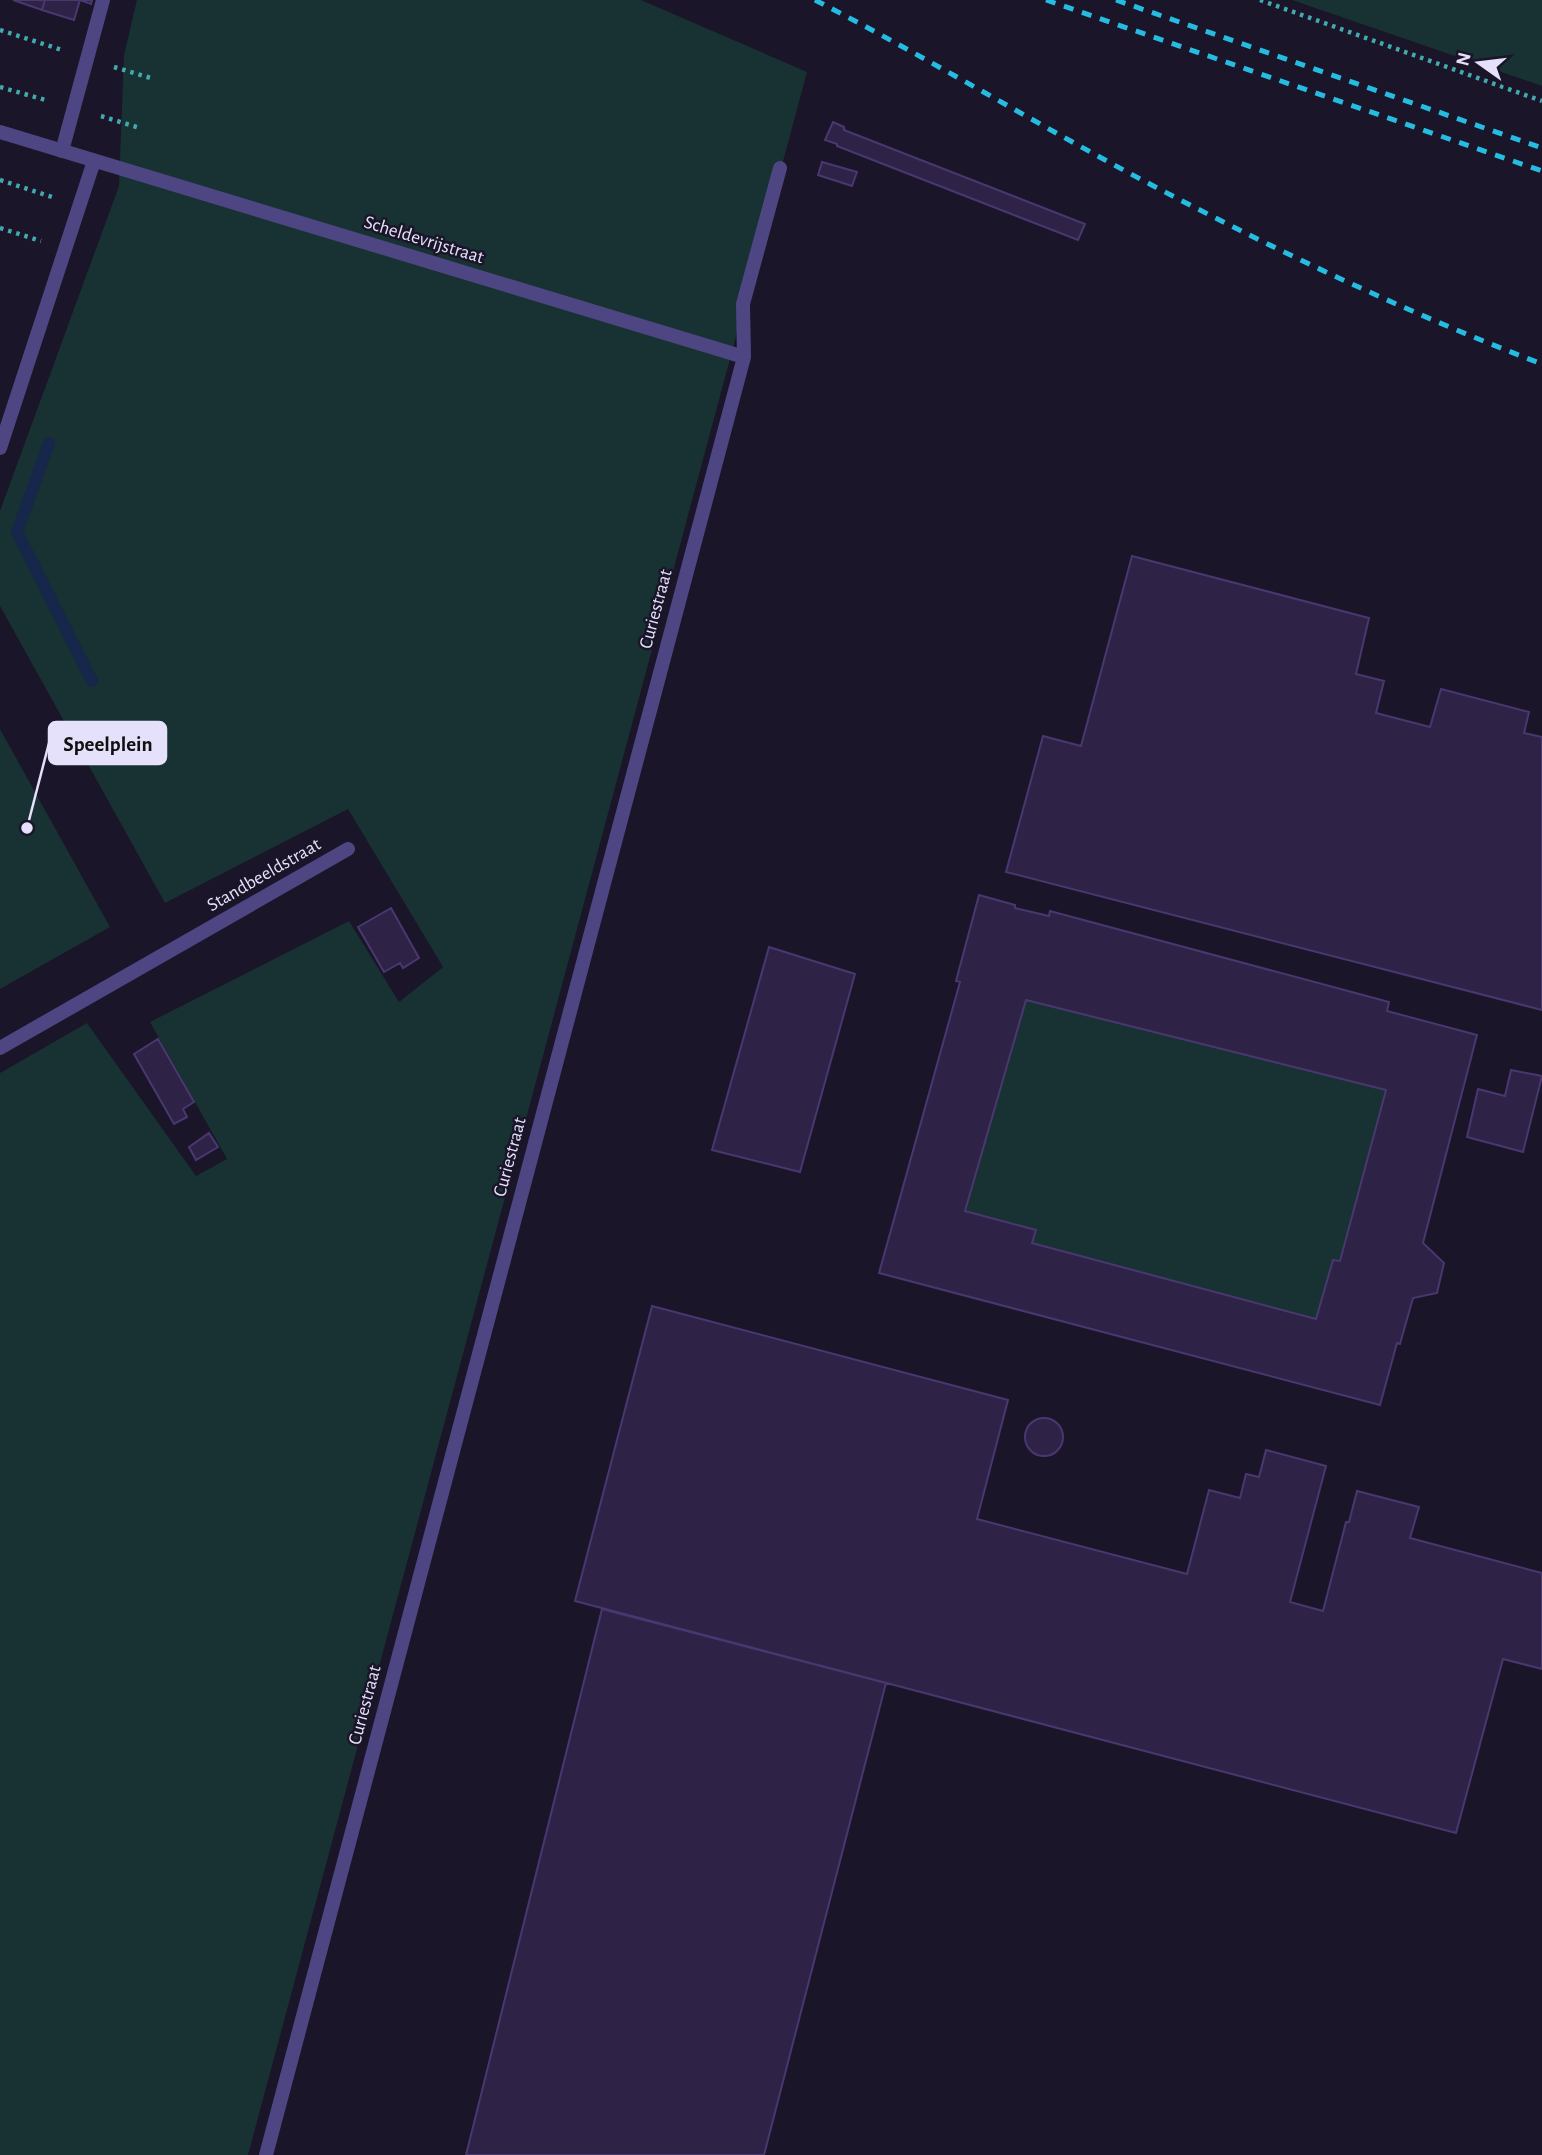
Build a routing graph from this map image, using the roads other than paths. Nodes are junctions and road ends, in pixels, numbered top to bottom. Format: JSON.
{"nodes":[{"id":1,"x":103,"y":0,"type":"edge"},
{"id":2,"x":0,"y":132,"type":"edge"},
{"id":3,"x":62,"y":151,"type":"junction"},
{"id":4,"x":94,"y":161,"type":"junction"},
{"id":5,"x":780,"y":168,"type":"dead end"},
{"id":6,"x":744,"y":357,"type":"junction"},
{"id":7,"x":0,"y":448,"type":"edge"},
{"id":8,"x":348,"y":849,"type":"dead end"},
{"id":9,"x":0,"y":1048,"type":"edge"},
{"id":10,"x":266,"y":2155,"type":"edge"}],
"edges":[{"from":1,"to":3,"type":"street"},
{"from":2,"to":3,"type":"street","name":"Scheldevrijstraat"},
{"from":3,"to":4,"type":"street","name":"Scheldevrijstraat"},
{"from":4,"to":6,"type":"street","name":"Scheldevrijstraat"},
{"from":4,"to":7,"type":"street"},
{"from":5,"to":6,"type":"street","name":"Curiestraat"},
{"from":6,"to":10,"type":"street","name":"Curiestraat"},
{"from":8,"to":9,"type":"street","name":"Standbeeldstraat"}]}
